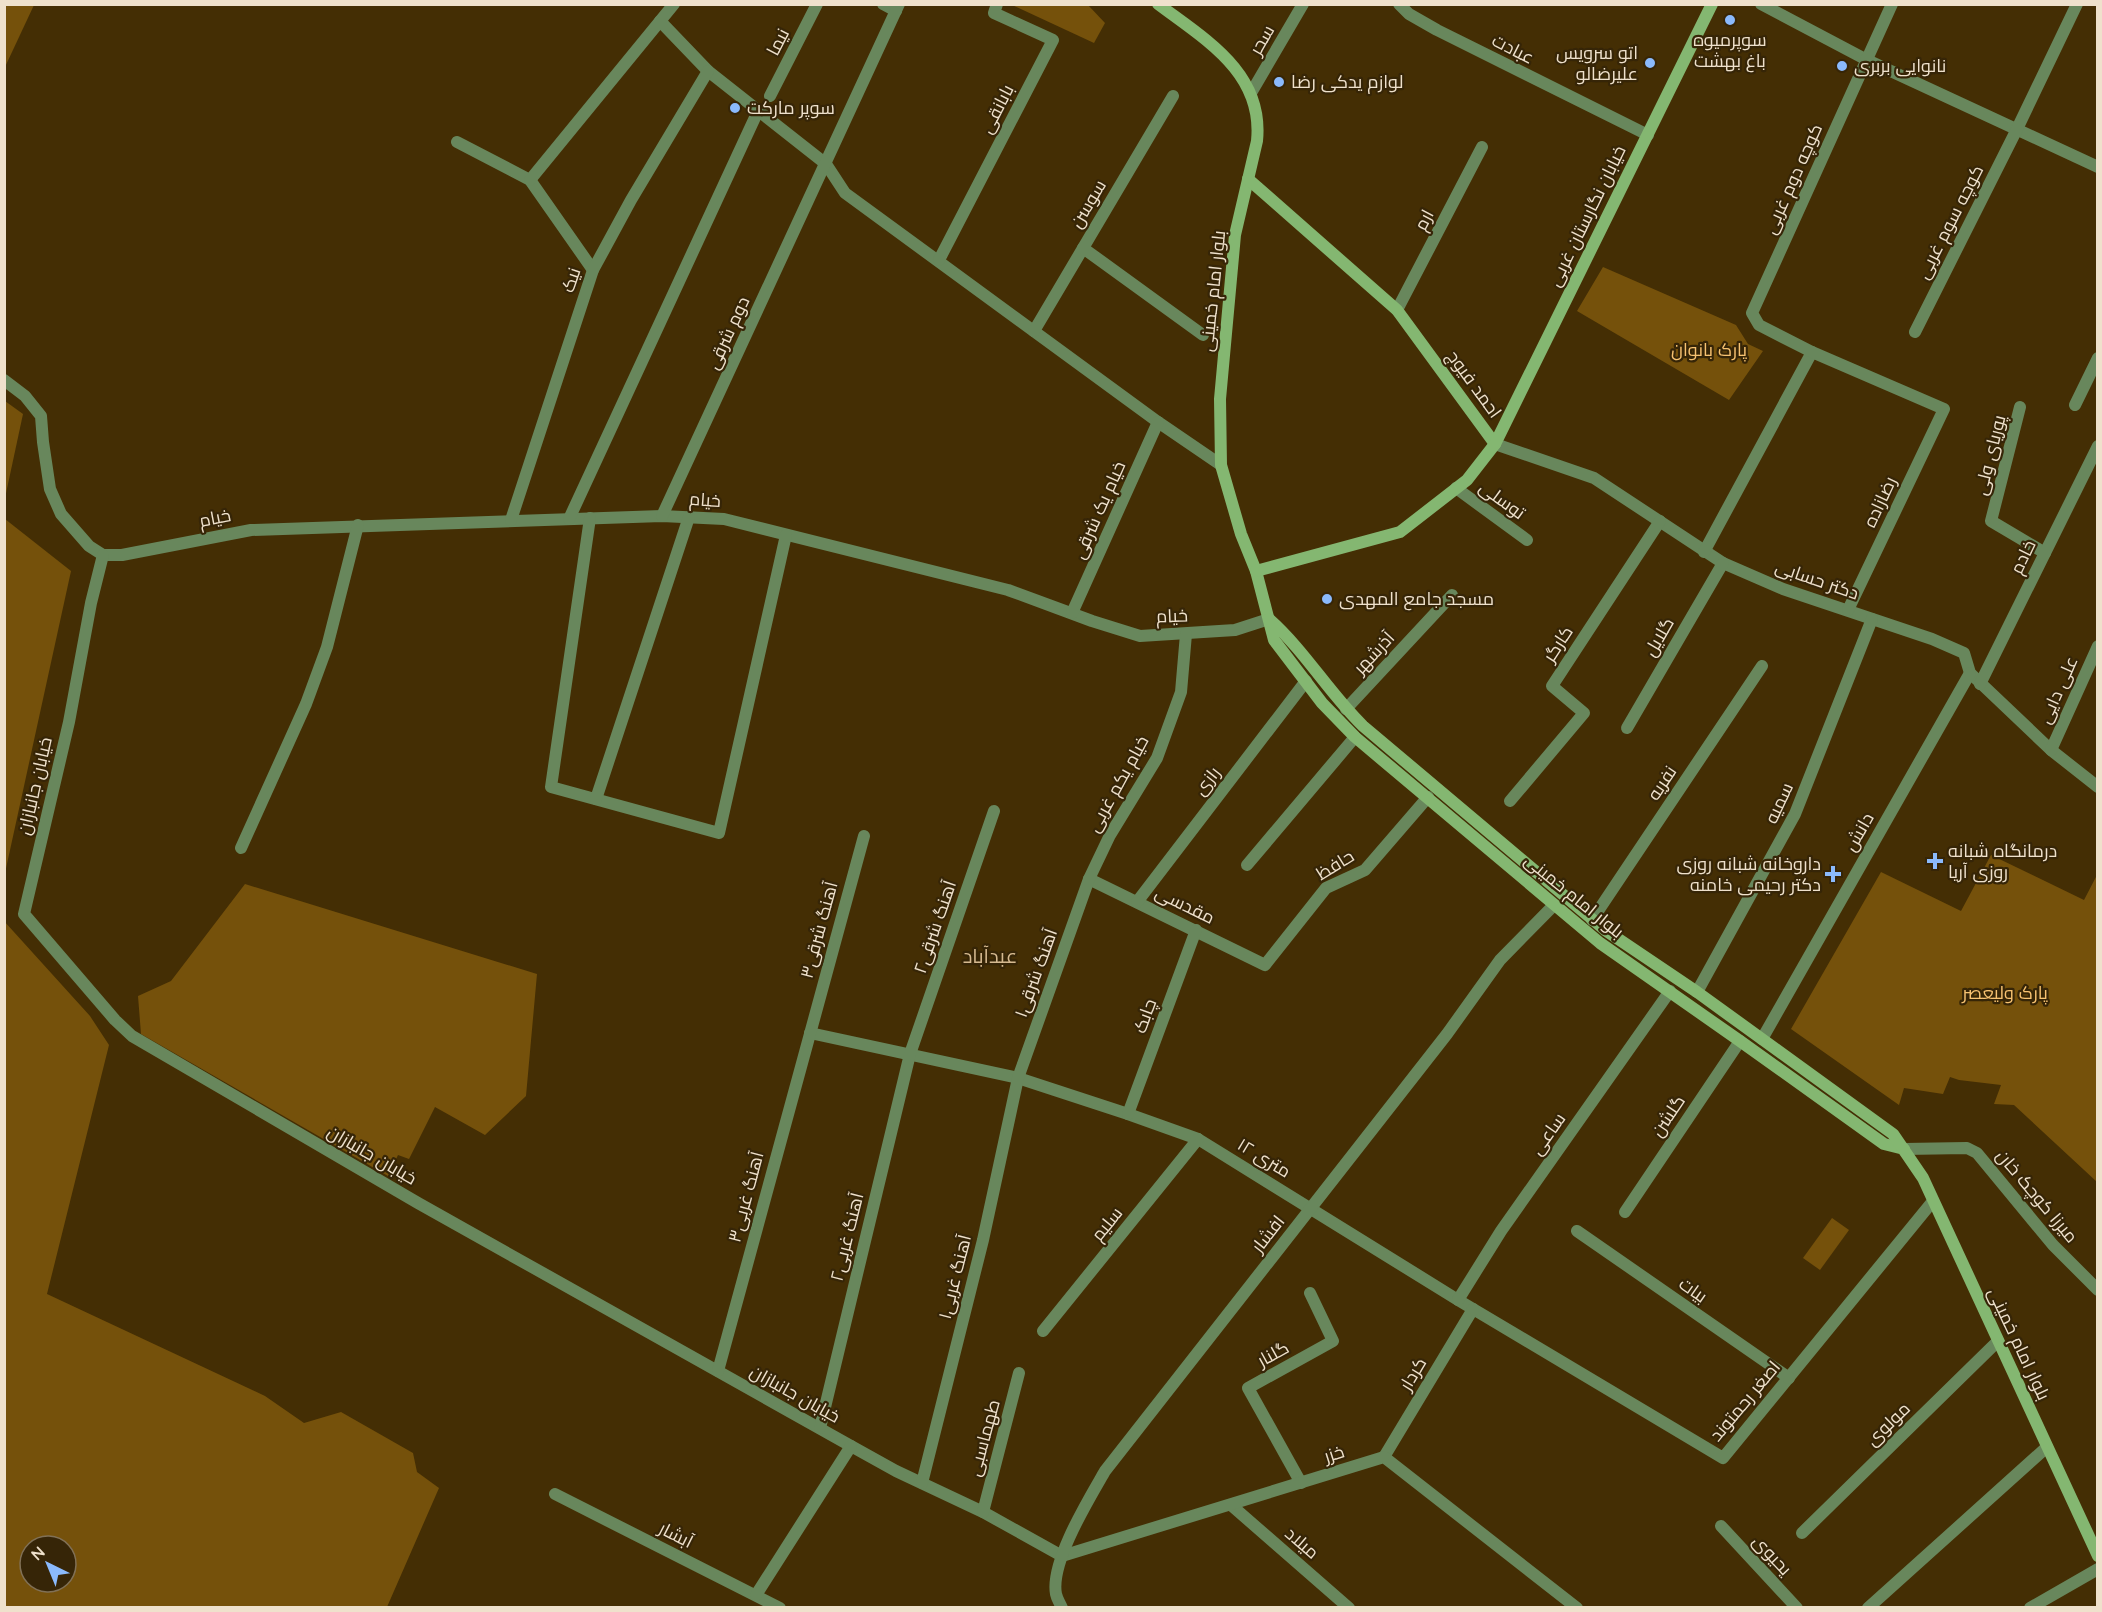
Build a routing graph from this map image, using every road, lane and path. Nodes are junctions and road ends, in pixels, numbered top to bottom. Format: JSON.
{"nodes":[{"id":1,"x":674,"y":4,"type":"edge"},
{"id":2,"x":817,"y":4,"type":"edge"},
{"id":3,"x":883,"y":4,"type":"edge"},
{"id":4,"x":998,"y":4,"type":"edge"},
{"id":5,"x":1158,"y":4,"type":"edge"},
{"id":6,"x":1303,"y":4,"type":"edge"},
{"id":7,"x":1399,"y":4,"type":"edge"},
{"id":8,"x":1712,"y":4,"type":"edge"},
{"id":9,"x":1761,"y":4,"type":"edge"},
{"id":10,"x":1892,"y":4,"type":"edge"},
{"id":11,"x":2077,"y":4,"type":"edge"},
{"id":12,"x":897,"y":8,"type":"edge"},
{"id":13,"x":660,"y":21,"type":"junction"},
{"id":14,"x":1867,"y":60,"type":"junction"},
{"id":15,"x":708,"y":71,"type":"junction"},
{"id":16,"x":1251,"y":93,"type":"junction"},
{"id":17,"x":770,"y":96,"type":"dead end"},
{"id":18,"x":1173,"y":96,"type":"dead end"},
{"id":19,"x":758,"y":111,"type":"junction"},
{"id":20,"x":2018,"y":129,"type":"junction"},
{"id":21,"x":1648,"y":135,"type":"junction"},
{"id":22,"x":458,"y":142,"type":"dead end"},
{"id":23,"x":1482,"y":147,"type":"dead end"},
{"id":24,"x":826,"y":164,"type":"junction"},
{"id":25,"x":2097,"y":167,"type":"edge"},
{"id":26,"x":1248,"y":179,"type":"junction"},
{"id":27,"x":530,"y":180,"type":"junction"},
{"id":28,"x":1083,"y":248,"type":"junction"},
{"id":29,"x":939,"y":260,"type":"junction"},
{"id":30,"x":593,"y":270,"type":"junction"},
{"id":31,"x":1397,"y":309,"type":"junction"},
{"id":32,"x":1034,"y":331,"type":"junction"},
{"id":33,"x":1915,"y":332,"type":"dead end"},
{"id":34,"x":1203,"y":335,"type":"dead end"},
{"id":35,"x":1812,"y":352,"type":"junction"},
{"id":36,"x":2097,"y":358,"type":"edge"},
{"id":37,"x":4,"y":380,"type":"edge"},
{"id":38,"x":2075,"y":405,"type":"dead end"},
{"id":39,"x":2020,"y":407,"type":"dead end"},
{"id":40,"x":1158,"y":422,"type":"junction"},
{"id":41,"x":1495,"y":444,"type":"junction"},
{"id":42,"x":2097,"y":446,"type":"edge"},
{"id":43,"x":1221,"y":465,"type":"junction"},
{"id":44,"x":1456,"y":488,"type":"junction"},
{"id":45,"x":662,"y":516,"type":"junction"},
{"id":46,"x":689,"y":517,"type":"junction"},
{"id":47,"x":590,"y":518,"type":"junction"},
{"id":48,"x":569,"y":519,"type":"junction"},
{"id":49,"x":511,"y":520,"type":"junction"},
{"id":50,"x":1660,"y":521,"type":"junction"},
{"id":51,"x":358,"y":525,"type":"junction"},
{"id":52,"x":786,"y":534,"type":"junction"},
{"id":53,"x":1527,"y":540,"type":"dead end"},
{"id":54,"x":1704,"y":552,"type":"junction"},
{"id":55,"x":2045,"y":553,"type":"junction"},
{"id":56,"x":103,"y":555,"type":"junction"},
{"id":57,"x":1723,"y":564,"type":"junction"},
{"id":58,"x":1256,"y":571,"type":"junction"},
{"id":59,"x":1452,"y":595,"type":"dead end"},
{"id":60,"x":1848,"y":610,"type":"junction"},
{"id":61,"x":1072,"y":614,"type":"junction"},
{"id":62,"x":1269,"y":619,"type":"junction"},
{"id":63,"x":1872,"y":619,"type":"junction"},
{"id":64,"x":1186,"y":634,"type":"junction"},
{"id":65,"x":2097,"y":646,"type":"edge"},
{"id":66,"x":1762,"y":666,"type":"dead end"},
{"id":67,"x":1970,"y":673,"type":"junction"},
{"id":68,"x":1306,"y":681,"type":"junction"},
{"id":69,"x":1980,"y":684,"type":"junction"},
{"id":70,"x":1346,"y":709,"type":"junction"},
{"id":71,"x":1627,"y":729,"type":"dead end"},
{"id":72,"x":1355,"y":737,"type":"junction"},
{"id":73,"x":2051,"y":750,"type":"junction"},
{"id":74,"x":2097,"y":787,"type":"edge"},
{"id":75,"x":1428,"y":797,"type":"junction"},
{"id":76,"x":596,"y":799,"type":"junction"},
{"id":77,"x":1510,"y":801,"type":"dead end"},
{"id":78,"x":994,"y":811,"type":"dead end"},
{"id":79,"x":864,"y":836,"type":"dead end"},
{"id":80,"x":241,"y":848,"type":"dead end"},
{"id":81,"x":1247,"y":865,"type":"dead end"},
{"id":82,"x":1089,"y":879,"type":"junction"},
{"id":83,"x":1137,"y":902,"type":"junction"},
{"id":84,"x":1554,"y":905,"type":"junction"},
{"id":85,"x":1592,"y":920,"type":"junction"},
{"id":86,"x":1196,"y":930,"type":"junction"},
{"id":87,"x":1265,"y":965,"type":"joint"},
{"id":88,"x":1670,"y":991,"type":"junction"},
{"id":89,"x":1697,"y":992,"type":"junction"},
{"id":90,"x":810,"y":1032,"type":"junction"},
{"id":91,"x":1762,"y":1039,"type":"junction"},
{"id":92,"x":1740,"y":1041,"type":"junction"},
{"id":93,"x":910,"y":1054,"type":"junction"},
{"id":94,"x":1018,"y":1078,"type":"junction"},
{"id":95,"x":1128,"y":1114,"type":"junction"},
{"id":96,"x":1198,"y":1139,"type":"junction"},
{"id":97,"x":1904,"y":1149,"type":"junction"},
{"id":98,"x":1934,"y":1201,"type":"junction"},
{"id":99,"x":1311,"y":1208,"type":"junction"},
{"id":100,"x":1625,"y":1212,"type":"dead end"},
{"id":101,"x":1576,"y":1231,"type":"dead end"},
{"id":102,"x":2097,"y":1290,"type":"edge"},
{"id":103,"x":1310,"y":1293,"type":"dead end"},
{"id":104,"x":1458,"y":1300,"type":"junction"},
{"id":105,"x":1473,"y":1309,"type":"junction"},
{"id":106,"x":1043,"y":1330,"type":"dead end"},
{"id":107,"x":1998,"y":1341,"type":"junction"},
{"id":108,"x":717,"y":1371,"type":"junction"},
{"id":109,"x":1019,"y":1373,"type":"dead end"},
{"id":110,"x":1789,"y":1378,"type":"junction"},
{"id":111,"x":820,"y":1428,"type":"junction"},
{"id":112,"x":851,"y":1446,"type":"junction"},
{"id":113,"x":2047,"y":1447,"type":"junction"},
{"id":114,"x":1384,"y":1457,"type":"junction"},
{"id":115,"x":922,"y":1483,"type":"junction"},
{"id":116,"x":1301,"y":1483,"type":"junction"},
{"id":117,"x":555,"y":1494,"type":"dead end"},
{"id":118,"x":1231,"y":1505,"type":"junction"},
{"id":119,"x":983,"y":1512,"type":"junction"},
{"id":120,"x":1721,"y":1526,"type":"dead end"},
{"id":121,"x":1802,"y":1533,"type":"dead end"},
{"id":122,"x":1062,"y":1556,"type":"junction"},
{"id":123,"x":2097,"y":1556,"type":"edge"},
{"id":124,"x":2097,"y":1569,"type":"edge"},
{"id":125,"x":756,"y":1595,"type":"junction"},
{"id":126,"x":780,"y":1608,"type":"edge"},
{"id":127,"x":1062,"y":1608,"type":"edge"},
{"id":128,"x":1349,"y":1608,"type":"edge"},
{"id":129,"x":1577,"y":1608,"type":"edge"},
{"id":130,"x":1797,"y":1608,"type":"edge"},
{"id":131,"x":1868,"y":1608,"type":"edge"},
{"id":132,"x":2030,"y":1608,"type":"edge"}],
"edges":[{"from":1,"to":13,"type":"street"},
{"from":2,"to":17,"type":"street","name":"نیما"},
{"from":3,"to":12,"type":"street"},
{"from":4,"to":29,"type":"street","name":"بابانقی"},
{"from":5,"to":16,"type":"street","name":"بلوار امام خمینی"},
{"from":6,"to":16,"type":"street","name":"سحر"},
{"from":7,"to":21,"type":"street","name":"عبادت"},
{"from":8,"to":21,"type":"street","name":"خیابان نگارستان غربی"},
{"from":9,"to":14,"type":"street"},
{"from":10,"to":14,"type":"street","name":"کوچه دوم غربی"},
{"from":11,"to":20,"type":"street","name":"کوچه سوم غربی"},
{"from":12,"to":24,"type":"street","name":"دوم شرقی"},
{"from":13,"to":15,"type":"street"},
{"from":13,"to":27,"type":"street"},
{"from":14,"to":20,"type":"street"},
{"from":14,"to":35,"type":"street","name":"کوچه دوم غربی"},
{"from":15,"to":19,"type":"street"},
{"from":15,"to":30,"type":"street","name":"نیک"},
{"from":16,"to":26,"type":"street","name":"بلوار امام خمینی"},
{"from":18,"to":28,"type":"street","name":"سوسن"},
{"from":19,"to":24,"type":"street"},
{"from":19,"to":48,"type":"street"},
{"from":20,"to":25,"type":"street"},
{"from":20,"to":33,"type":"street","name":"کوچه سوم غربی"},
{"from":21,"to":41,"type":"street","name":"خیابان نگارستان غربی"},
{"from":22,"to":27,"type":"street"},
{"from":23,"to":31,"type":"street","name":"ارم"},
{"from":24,"to":29,"type":"street"},
{"from":24,"to":45,"type":"street","name":"دوم شرقی"},
{"from":26,"to":31,"type":"street","name":"احمد فیوج"},
{"from":26,"to":43,"type":"street","name":"بلوار امام خمینی"},
{"from":27,"to":30,"type":"street"},
{"from":28,"to":32,"type":"street","name":"سوسن"},
{"from":28,"to":34,"type":"street"},
{"from":29,"to":32,"type":"street"},
{"from":30,"to":49,"type":"street","name":"نیک"},
{"from":31,"to":41,"type":"street","name":"احمد فیوج"},
{"from":32,"to":40,"type":"street"},
{"from":35,"to":54,"type":"street"},
{"from":35,"to":60,"type":"street","name":"رضازاده"},
{"from":36,"to":38,"type":"street"},
{"from":37,"to":56,"type":"street"},
{"from":39,"to":55,"type":"street","name":"پوریای ولی"},
{"from":40,"to":43,"type":"street"},
{"from":40,"to":61,"type":"street","name":"خیام یک شرقی"},
{"from":41,"to":44,"type":"street","name":"احمد فیوج"},
{"from":41,"to":50,"type":"street","name":"دکتر حسابی"},
{"from":42,"to":55,"type":"street","name":"خادم"},
{"from":43,"to":58,"type":"street","name":"بلوار امام خمینی"},
{"from":44,"to":53,"type":"street","name":"توسلی"},
{"from":44,"to":58,"type":"street","name":"احمد فیوج"},
{"from":45,"to":46,"type":"street","name":"خیام"},
{"from":45,"to":47,"type":"street","name":"خیام"},
{"from":46,"to":52,"type":"street","name":"خیام"},
{"from":46,"to":76,"type":"street"},
{"from":47,"to":48,"type":"street","name":"خیام"},
{"from":47,"to":76,"type":"street"},
{"from":48,"to":49,"type":"street","name":"خیام"},
{"from":49,"to":51,"type":"street","name":"خیام"},
{"from":50,"to":54,"type":"street","name":"دکتر حسابی"},
{"from":50,"to":77,"type":"street","name":"کارگر"},
{"from":51,"to":56,"type":"street","name":"خیام"},
{"from":51,"to":80,"type":"street"},
{"from":52,"to":61,"type":"street","name":"خیام"},
{"from":52,"to":76,"type":"street"},
{"from":54,"to":57,"type":"street","name":"دکتر حسابی"},
{"from":55,"to":69,"type":"street","name":"خادم"},
{"from":56,"to":108,"type":"street","name":"خیابان جانبازان"},
{"from":57,"to":60,"type":"street","name":"دکتر حسابی"},
{"from":57,"to":71,"type":"street","name":"گلایل"},
{"from":58,"to":62,"type":"street","name":"بلوار امام خمینی"},
{"from":59,"to":70,"type":"street","name":"آذرشهر"},
{"from":60,"to":63,"type":"street","name":"دکتر حسابی"},
{"from":61,"to":64,"type":"street","name":"خیام"},
{"from":62,"to":64,"type":"street","name":"خیام"},
{"from":62,"to":68,"type":"street","name":"بلوار امام خمینی"},
{"from":62,"to":70,"type":"street","name":"بلوار امام خمینی"},
{"from":63,"to":67,"type":"street","name":"دکتر حسابی"},
{"from":63,"to":89,"type":"street","name":"سمیه"},
{"from":64,"to":82,"type":"street","name":"خیام یکم غربی"},
{"from":65,"to":73,"type":"street","name":"علی دایی"},
{"from":66,"to":85,"type":"street","name":"نفریه"},
{"from":67,"to":69,"type":"street","name":"دکتر حسابی"},
{"from":67,"to":91,"type":"street","name":"دانش"},
{"from":68,"to":72,"type":"street","name":"بلوار امام خمینی"},
{"from":68,"to":83,"type":"street","name":"رازی"},
{"from":69,"to":73,"type":"street","name":"دکتر حسابی"},
{"from":70,"to":85,"type":"street","name":"بلوار امام خمینی"},
{"from":72,"to":75,"type":"street","name":"بلوار امام خمینی"},
{"from":72,"to":81,"type":"street"},
{"from":73,"to":74,"type":"street","name":"دکتر حسابی"},
{"from":75,"to":84,"type":"street","name":"بلوار امام خمینی"},
{"from":75,"to":87,"type":"street","name":"حافظ"},
{"from":78,"to":93,"type":"street","name":"آهنگ شرقی۲"},
{"from":79,"to":90,"type":"street","name":"آهنگ شرقی۳"},
{"from":82,"to":83,"type":"street","name":"مقدسی"},
{"from":82,"to":94,"type":"street","name":"آهنگ شرقی۱"},
{"from":83,"to":86,"type":"street","name":"مقدسی"},
{"from":84,"to":88,"type":"street","name":"بلوار امام خمینی"},
{"from":84,"to":99,"type":"street","name":"افشار"},
{"from":85,"to":89,"type":"street","name":"بلوار امام خمینی"},
{"from":86,"to":87,"type":"street","name":"مقدسی"},
{"from":86,"to":95,"type":"street","name":"چابک"},
{"from":88,"to":92,"type":"street","name":"بلوار امام خمینی"},
{"from":88,"to":104,"type":"street","name":"ساعی"},
{"from":89,"to":91,"type":"street","name":"بلوار امام خمینی"},
{"from":90,"to":93,"type":"street","name":"۱۲ متری"},
{"from":90,"to":108,"type":"street","name":"آهنگ غربی۳"},
{"from":91,"to":97,"type":"street","name":"بلوار امام خمینی"},
{"from":92,"to":97,"type":"street","name":"بلوار امام خمینی"},
{"from":92,"to":100,"type":"street","name":"گلشن"},
{"from":93,"to":94,"type":"street","name":"۱۲ متری"},
{"from":93,"to":111,"type":"street","name":"آهنگ غربی۲"},
{"from":94,"to":95,"type":"street","name":"۱۲ متری"},
{"from":94,"to":115,"type":"street","name":"آهنگ غربی۱"},
{"from":95,"to":96,"type":"street","name":"۱۲ متری"},
{"from":96,"to":99,"type":"street","name":"۱۲ متری"},
{"from":96,"to":106,"type":"street","name":"سلیم"},
{"from":97,"to":98,"type":"street","name":"بلوار امام خمینی"},
{"from":97,"to":102,"type":"street","name":"میرزا کوچک خان"},
{"from":98,"to":107,"type":"street","name":"بلوار امام خمینی"},
{"from":98,"to":110,"type":"street","name":"اصغر رحمتوند"},
{"from":99,"to":104,"type":"street","name":"۱۲ متری"},
{"from":99,"to":122,"type":"street","name":"افشار"},
{"from":101,"to":110,"type":"street","name":"بیات"},
{"from":103,"to":116,"type":"street","name":"گلنار"},
{"from":104,"to":105,"type":"street","name":"۱۲ متری"},
{"from":105,"to":110,"type":"street","name":"اصغر رحمتوند"},
{"from":105,"to":114,"type":"street","name":"کردار"},
{"from":107,"to":113,"type":"street","name":"بلوار امام خمینی"},
{"from":107,"to":121,"type":"street","name":"مولوی"},
{"from":108,"to":111,"type":"street","name":"خیابان جانبازان"},
{"from":109,"to":119,"type":"street","name":"طهماسبی"},
{"from":111,"to":112,"type":"street","name":"خیابان جانبازان"},
{"from":112,"to":115,"type":"street","name":"خیابان جانبازان"},
{"from":112,"to":125,"type":"street"},
{"from":113,"to":123,"type":"street","name":"بلوار امام خمینی"},
{"from":113,"to":131,"type":"street"},
{"from":114,"to":116,"type":"street","name":"خزر"},
{"from":114,"to":129,"type":"street"},
{"from":115,"to":119,"type":"street","name":"خیابان جانبازان"},
{"from":116,"to":118,"type":"street","name":"خزر"},
{"from":117,"to":125,"type":"street","name":"آبشار"},
{"from":118,"to":122,"type":"street","name":"خزر"},
{"from":118,"to":128,"type":"street","name":"میلاد"},
{"from":119,"to":122,"type":"street","name":"خیابان جانبازان"},
{"from":120,"to":130,"type":"street","name":"یحیوی"},
{"from":122,"to":127,"type":"street","name":"افشار"},
{"from":124,"to":132,"type":"street"},
{"from":125,"to":126,"type":"street","name":"آبشار"}]}
